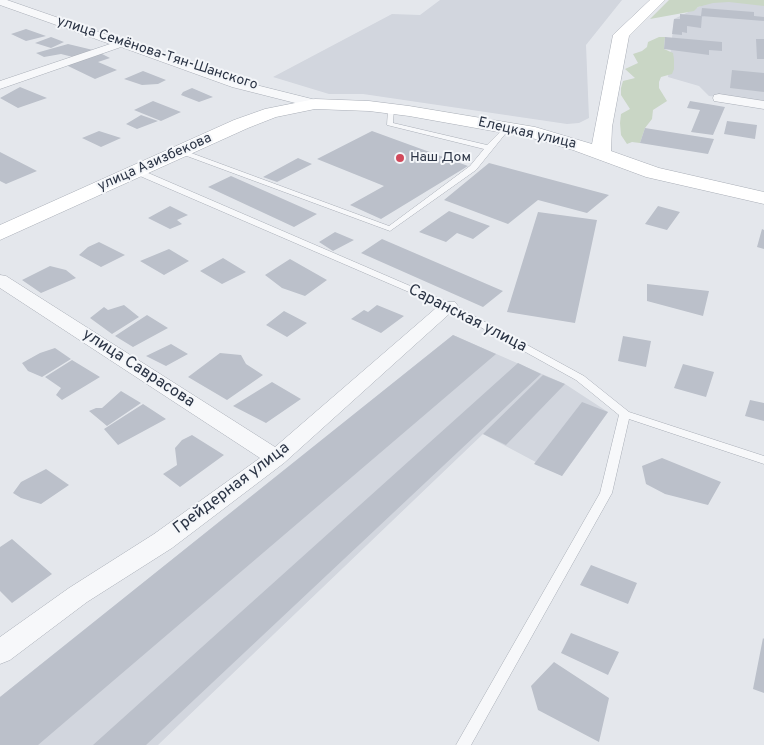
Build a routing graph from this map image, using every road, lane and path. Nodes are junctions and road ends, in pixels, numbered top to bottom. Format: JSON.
{"nodes":[{"id":1,"x":19,"y":0,"type":"edge"},
{"id":2,"x":658,"y":0,"type":"edge"},
{"id":3,"x":2,"y":4,"type":"edge"},
{"id":4,"x":120,"y":44,"type":"junction"},
{"id":5,"x":0,"y":85,"type":"edge"},
{"id":6,"x":719,"y":98,"type":"dead end"},
{"id":7,"x":314,"y":104,"type":"junction"},
{"id":8,"x":764,"y":104,"type":"edge"},
{"id":9,"x":391,"y":109,"type":"junction"},
{"id":10,"x":603,"y":127,"type":"junction"},
{"id":11,"x":507,"y":128,"type":"junction"},
{"id":12,"x":535,"y":133,"type":"junction"},
{"id":13,"x":489,"y":148,"type":"junction"},
{"id":14,"x":180,"y":152,"type":"junction"},
{"id":15,"x":601,"y":154,"type":"junction"},
{"id":16,"x":136,"y":171,"type":"junction"},
{"id":17,"x":764,"y":198,"type":"edge"},
{"id":18,"x":0,"y":233,"type":"edge"},
{"id":19,"x":0,"y":280,"type":"edge"},
{"id":20,"x":449,"y":306,"type":"junction"},
{"id":21,"x":625,"y":414,"type":"junction"},
{"id":22,"x":276,"y":458,"type":"junction"},
{"id":23,"x":764,"y":460,"type":"edge"},
{"id":24,"x":0,"y":652,"type":"edge"},
{"id":25,"x":463,"y":745,"type":"edge"}],
"edges":[{"from":1,"to":3,"type":"street"},
{"from":2,"to":10,"type":"main road"},
{"from":3,"to":4,"type":"street","name":"улица Семёнова-Тян-Шанского"},
{"from":4,"to":5,"type":"street"},
{"from":4,"to":7,"type":"street","name":"улица Семёнова-Тян-Шанского"},
{"from":6,"to":8,"type":"street"},
{"from":7,"to":9,"type":"main road","name":"Елецкая улица"},
{"from":7,"to":14,"type":"main road","name":"улица Азизбекова"},
{"from":9,"to":11,"type":"main road","name":"Елецкая улица"},
{"from":9,"to":13,"type":"lane"},
{"from":10,"to":12,"type":"main road"},
{"from":10,"to":15,"type":"main road"},
{"from":11,"to":12,"type":"main road","name":"Елецкая улица"},
{"from":11,"to":13,"type":"lane"},
{"from":12,"to":15,"type":"main road","name":"Елецкая улица"},
{"from":13,"to":14,"type":"lane"},
{"from":14,"to":16,"type":"main road","name":"улица Азизбекова"},
{"from":15,"to":17,"type":"main road","name":"Елецкая улица"},
{"from":16,"to":18,"type":"main road","name":"улица Азизбекова"},
{"from":16,"to":20,"type":"lane","name":"Саранская улица"},
{"from":19,"to":22,"type":"street","name":"улица Саврасова"},
{"from":20,"to":21,"type":"lane","name":"Саранская улица"},
{"from":20,"to":22,"type":"street","name":"Грейдерная улица"},
{"from":21,"to":23,"type":"lane","name":"Саранская улица"},
{"from":21,"to":25,"type":"lane"},
{"from":22,"to":24,"type":"street","name":"Грейдерная улица"}]}
